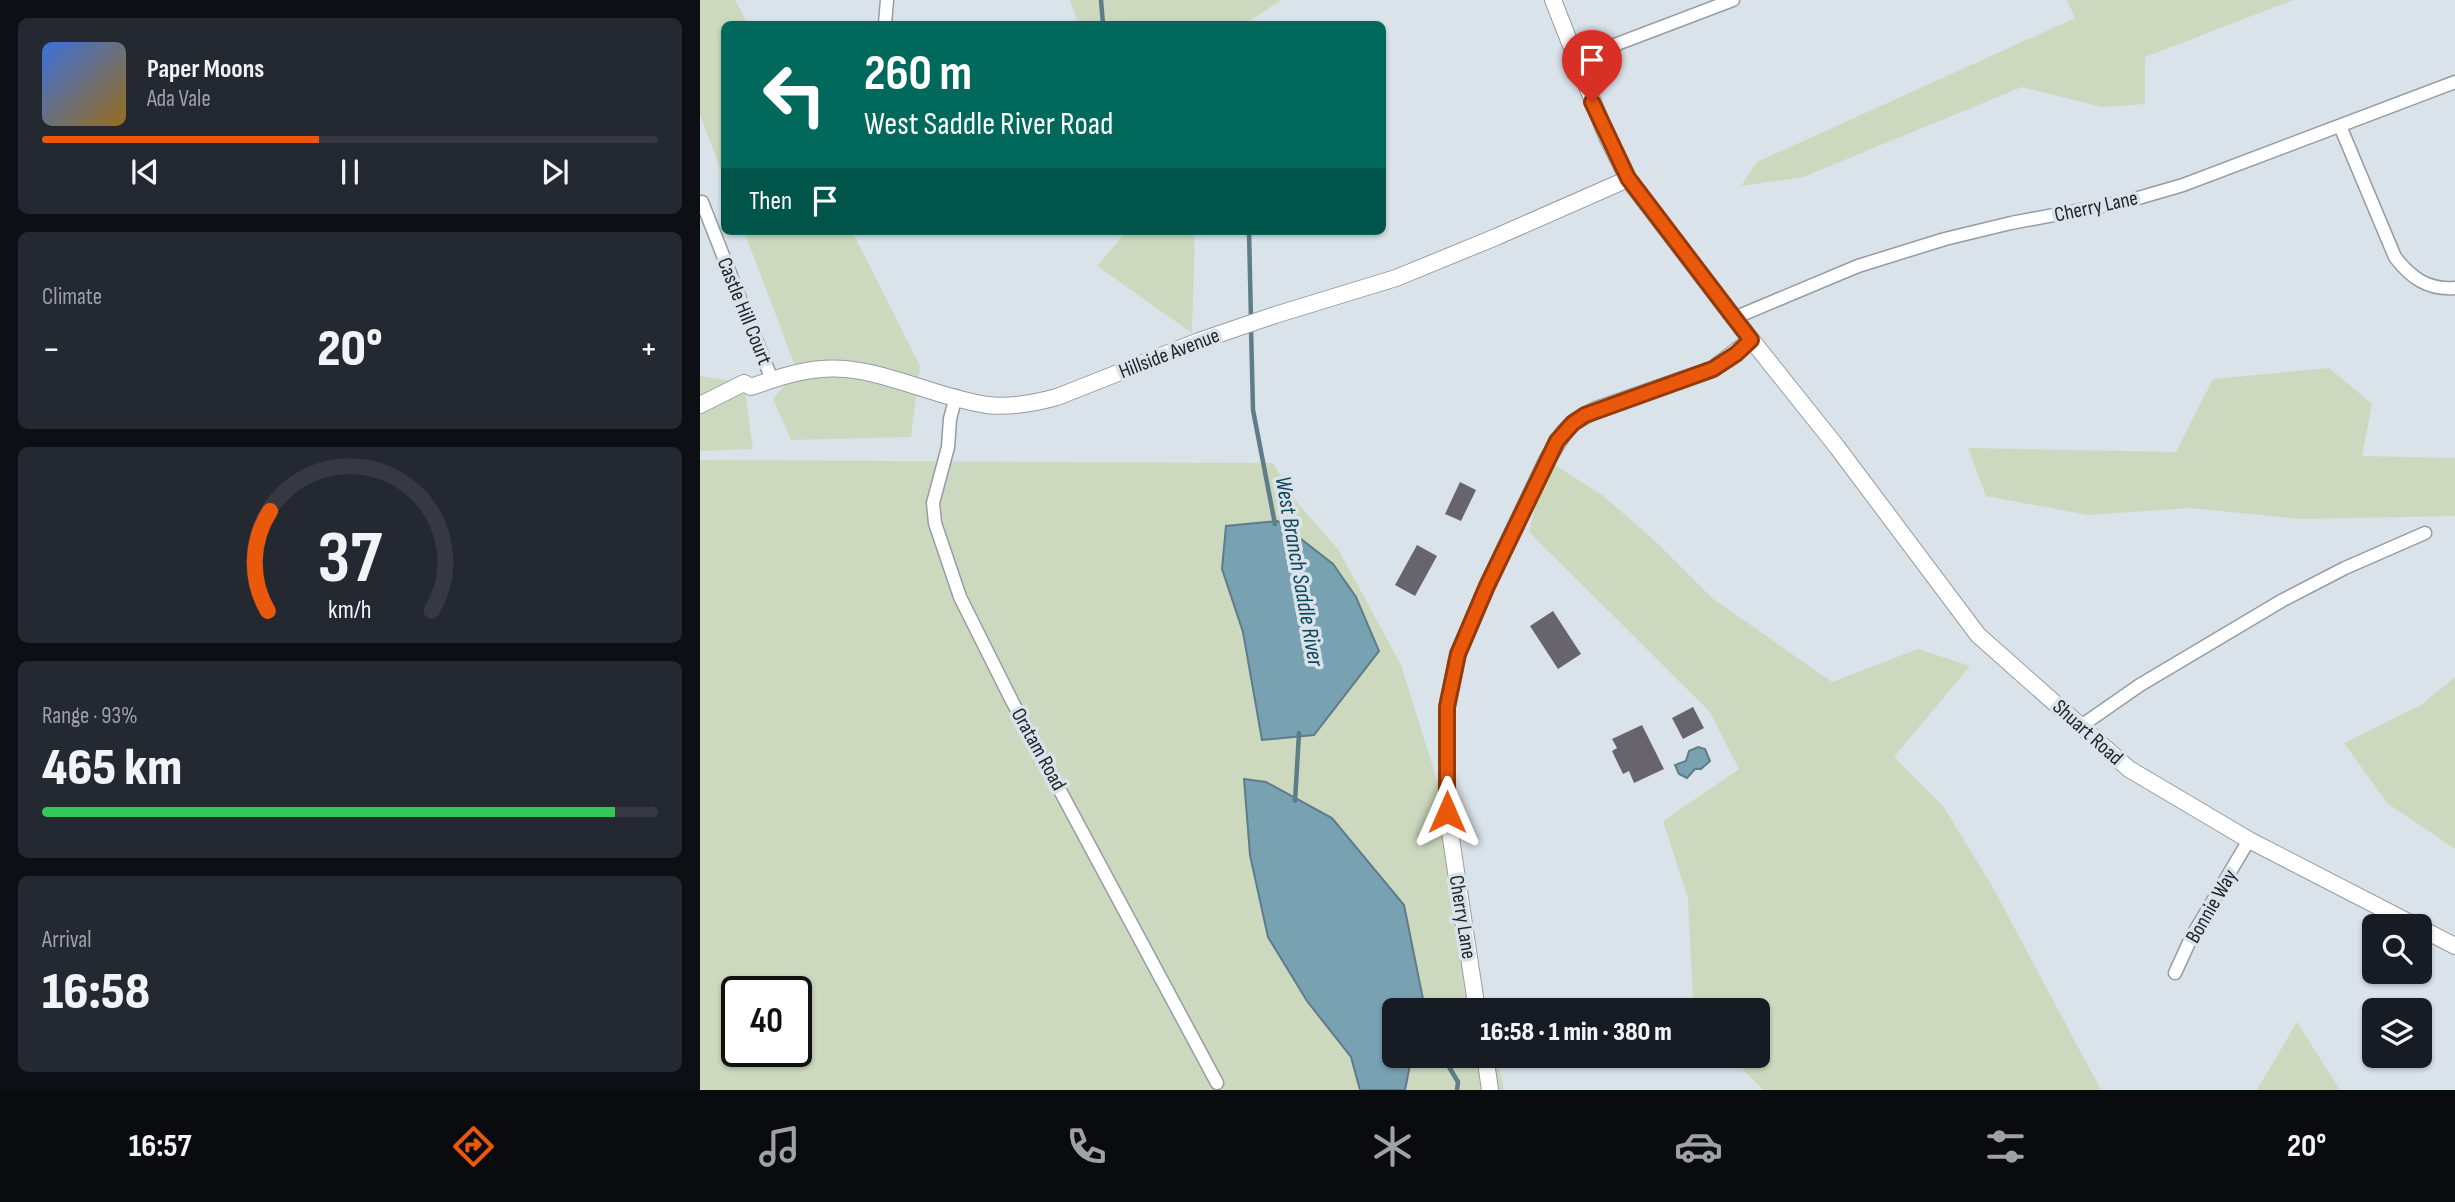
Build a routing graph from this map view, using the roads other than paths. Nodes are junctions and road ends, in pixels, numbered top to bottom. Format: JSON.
{"nodes":[{"id":1,"x":887,"y":0,"type":"edge"},
{"id":2,"x":1553,"y":0,"type":"edge"},
{"id":3,"x":1733,"y":0,"type":"edge"},
{"id":4,"x":885,"y":21,"type":"edge"},
{"id":5,"x":1576,"y":60,"type":"junction"},
{"id":6,"x":2455,"y":82,"type":"edge"},
{"id":7,"x":2340,"y":126,"type":"junction"},
{"id":8,"x":1628,"y":178,"type":"junction"},
{"id":9,"x":702,"y":202,"type":"dead end"},
{"id":10,"x":2455,"y":288,"type":"edge"},
{"id":11,"x":1734,"y":318,"type":"junction"},
{"id":12,"x":1751,"y":340,"type":"junction"},
{"id":13,"x":772,"y":380,"type":"junction"},
{"id":14,"x":956,"y":396,"type":"junction"},
{"id":15,"x":700,"y":405,"type":"edge"},
{"id":16,"x":2425,"y":533,"type":"dead end"},
{"id":17,"x":2081,"y":726,"type":"junction"},
{"id":18,"x":2249,"y":840,"type":"junction"},
{"id":19,"x":2393,"y":914,"type":"edge"},
{"id":20,"x":2432,"y":934,"type":"edge"},
{"id":21,"x":2455,"y":946,"type":"edge"},
{"id":22,"x":2175,"y":973,"type":"dead end"},
{"id":23,"x":1475,"y":998,"type":"edge"},
{"id":24,"x":1487,"y":1068,"type":"edge"},
{"id":25,"x":1217,"y":1083,"type":"dead end"},
{"id":26,"x":1490,"y":1090,"type":"edge"}],
"edges":[{"from":1,"to":4,"type":"street"},
{"from":2,"to":5,"type":"street","name":"Shuart Road"},
{"from":3,"to":5,"type":"street"},
{"from":5,"to":8,"type":"street","name":"Shuart Road"},
{"from":6,"to":7,"type":"street","name":"Cherry Lane"},
{"from":7,"to":10,"type":"street"},
{"from":7,"to":11,"type":"street","name":"Cherry Lane"},
{"from":8,"to":11,"type":"street","name":"Shuart Road"},
{"from":8,"to":14,"type":"street","name":"Hillside Avenue"},
{"from":9,"to":13,"type":"street","name":"Castle Hill Court"},
{"from":11,"to":12,"type":"street","name":"Shuart Road"},
{"from":12,"to":17,"type":"street","name":"Shuart Road"},
{"from":12,"to":23,"type":"street","name":"Cherry Lane"},
{"from":13,"to":14,"type":"street","name":"Hillside Avenue"},
{"from":13,"to":15,"type":"street","name":"Hillside Avenue"},
{"from":14,"to":25,"type":"street","name":"Oratam Road"},
{"from":16,"to":17,"type":"street"},
{"from":17,"to":18,"type":"street","name":"Shuart Road"},
{"from":18,"to":19,"type":"street","name":"Shuart Road"},
{"from":18,"to":22,"type":"street","name":"Bonnie Way"},
{"from":20,"to":21,"type":"street","name":"Shuart Road"},
{"from":24,"to":26,"type":"street"}]}
